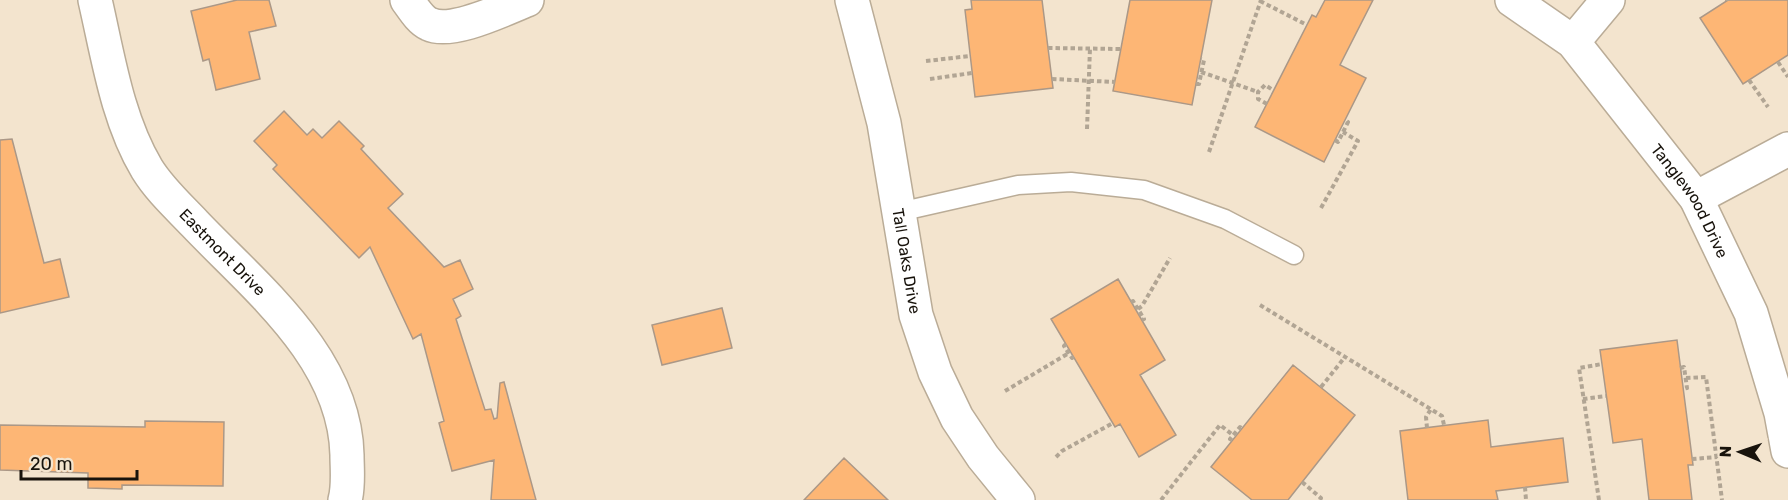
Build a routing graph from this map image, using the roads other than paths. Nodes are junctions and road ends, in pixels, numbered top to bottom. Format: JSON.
{"nodes":[{"id":1,"x":95,"y":0,"type":"edge"},
{"id":2,"x":407,"y":0,"type":"edge"},
{"id":3,"x":527,"y":0,"type":"edge"},
{"id":4,"x":852,"y":0,"type":"edge"},
{"id":5,"x":1512,"y":0,"type":"edge"},
{"id":6,"x":1608,"y":0,"type":"edge"},
{"id":7,"x":1573,"y":42,"type":"junction"},
{"id":8,"x":1788,"y":149,"type":"edge"},
{"id":9,"x":1696,"y":198,"type":"junction"},
{"id":10,"x":899,"y":212,"type":"junction"},
{"id":11,"x":1294,"y":255,"type":"dead end"},
{"id":12,"x":1788,"y":450,"type":"edge"},
{"id":13,"x":1014,"y":499,"type":"edge"},
{"id":14,"x":345,"y":500,"type":"edge"}],
"edges":[{"from":1,"to":14,"type":"street","name":"Eastmont Drive"},
{"from":2,"to":3,"type":"street"},
{"from":4,"to":10,"type":"street","name":"Tall Oaks Drive"},
{"from":5,"to":7,"type":"street","name":"Tanglewood Drive"},
{"from":6,"to":7,"type":"street"},
{"from":7,"to":9,"type":"street","name":"Tanglewood Drive"},
{"from":8,"to":9,"type":"street"},
{"from":9,"to":12,"type":"street","name":"Tanglewood Drive"},
{"from":10,"to":11,"type":"lane"},
{"from":10,"to":13,"type":"street","name":"Tall Oaks Drive"}]}
